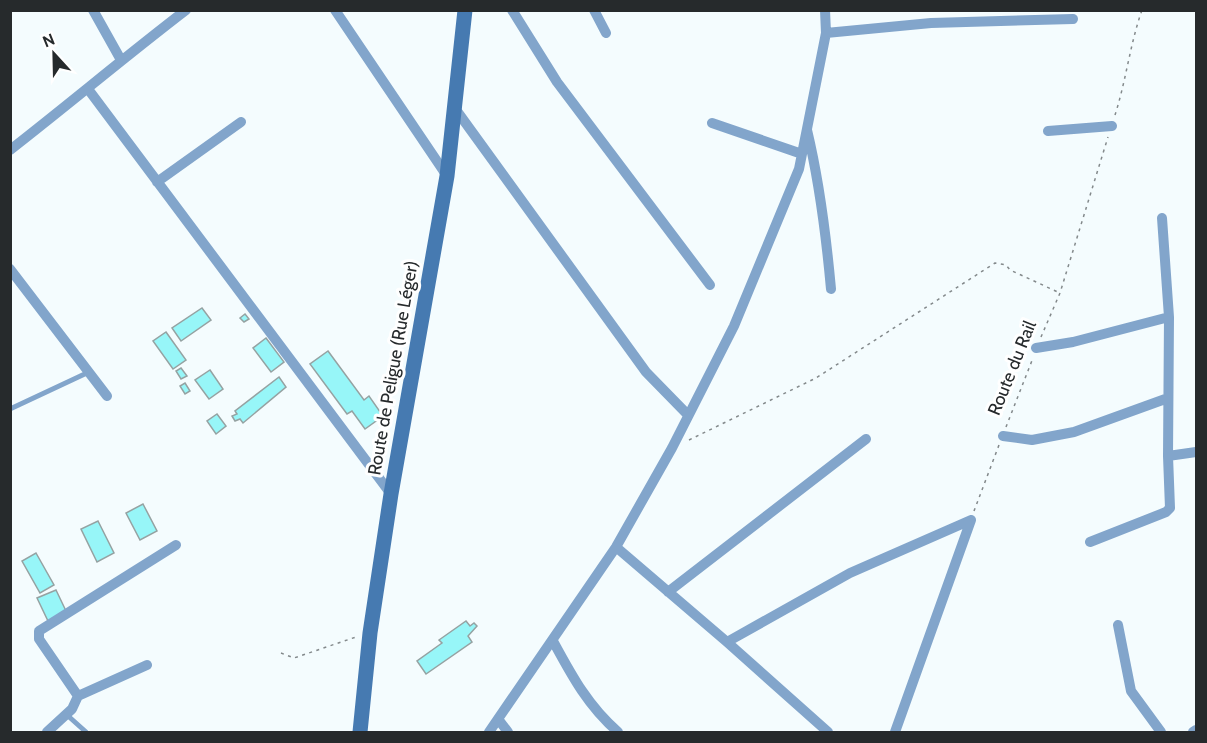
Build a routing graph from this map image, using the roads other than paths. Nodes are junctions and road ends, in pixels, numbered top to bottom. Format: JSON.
{"nodes":[{"id":1,"x":93,"y":10,"type":"edge"},
{"id":2,"x":186,"y":10,"type":"edge"},
{"id":3,"x":335,"y":10,"type":"edge"},
{"id":4,"x":465,"y":10,"type":"edge"},
{"id":5,"x":513,"y":10,"type":"edge"},
{"id":6,"x":594,"y":10,"type":"edge"},
{"id":7,"x":825,"y":10,"type":"edge"},
{"id":8,"x":1072,"y":20,"type":"dead end"},
{"id":9,"x":606,"y":33,"type":"dead end"},
{"id":10,"x":826,"y":33,"type":"junction"},
{"id":11,"x":121,"y":60,"type":"junction"},
{"id":12,"x":88,"y":90,"type":"junction"},
{"id":13,"x":453,"y":107,"type":"junction"},
{"id":14,"x":241,"y":122,"type":"dead end"},
{"id":15,"x":712,"y":123,"type":"dead end"},
{"id":16,"x":807,"y":126,"type":"junction"},
{"id":17,"x":1112,"y":126,"type":"road end"},
{"id":18,"x":1047,"y":131,"type":"dead end"},
{"id":19,"x":10,"y":150,"type":"edge"},
{"id":20,"x":801,"y":154,"type":"junction"},
{"id":21,"x":447,"y":176,"type":"junction"},
{"id":22,"x":157,"y":182,"type":"junction"},
{"id":23,"x":1162,"y":218,"type":"dead end"},
{"id":24,"x":10,"y":269,"type":"edge"},
{"id":25,"x":15,"y":283,"type":"edge"},
{"id":26,"x":710,"y":285,"type":"dead end"},
{"id":27,"x":831,"y":289,"type":"dead end"},
{"id":28,"x":1169,"y":317,"type":"junction"},
{"id":29,"x":1036,"y":348,"type":"road end"},
{"id":30,"x":89,"y":372,"type":"junction"},
{"id":31,"x":107,"y":396,"type":"dead end"},
{"id":32,"x":1168,"y":398,"type":"junction"},
{"id":33,"x":10,"y":409,"type":"edge"},
{"id":34,"x":688,"y":414,"type":"junction"},
{"id":35,"x":1003,"y":436,"type":"road end"},
{"id":36,"x":866,"y":438,"type":"dead end"},
{"id":37,"x":1197,"y":452,"type":"edge"},
{"id":38,"x":1168,"y":456,"type":"junction"},
{"id":39,"x":391,"y":494,"type":"junction"},
{"id":40,"x":1090,"y":542,"type":"dead end"},
{"id":41,"x":176,"y":545,"type":"dead end"},
{"id":42,"x":616,"y":547,"type":"junction"},
{"id":43,"x":668,"y":592,"type":"junction"},
{"id":44,"x":1118,"y":625,"type":"dead end"},
{"id":45,"x":553,"y":641,"type":"junction"},
{"id":46,"x":727,"y":642,"type":"junction"},
{"id":47,"x":147,"y":665,"type":"dead end"},
{"id":48,"x":78,"y":696,"type":"junction"},
{"id":49,"x":67,"y":715,"type":"junction"},
{"id":50,"x":498,"y":718,"type":"junction"},
{"id":51,"x":47,"y":732,"type":"edge"},
{"id":52,"x":86,"y":732,"type":"edge"},
{"id":53,"x":360,"y":732,"type":"edge"},
{"id":54,"x":489,"y":732,"type":"edge"},
{"id":55,"x":507,"y":732,"type":"edge"},
{"id":56,"x":618,"y":732,"type":"edge"},
{"id":57,"x":828,"y":732,"type":"edge"},
{"id":58,"x":895,"y":732,"type":"edge"},
{"id":59,"x":1161,"y":732,"type":"edge"}],
"edges":[{"from":1,"to":11,"type":"street"},
{"from":2,"to":11,"type":"street"},
{"from":3,"to":21,"type":"street"},
{"from":4,"to":13,"type":"street","name":"Route de Peligue (Rue Léger)"},
{"from":5,"to":26,"type":"street"},
{"from":6,"to":9,"type":"street"},
{"from":7,"to":10,"type":"street"},
{"from":8,"to":10,"type":"street"},
{"from":10,"to":16,"type":"street"},
{"from":11,"to":12,"type":"street"},
{"from":12,"to":19,"type":"street"},
{"from":12,"to":22,"type":"street"},
{"from":13,"to":21,"type":"street","name":"Route de Peligue (Rue Léger)"},
{"from":13,"to":34,"type":"street"},
{"from":14,"to":22,"type":"street"},
{"from":15,"to":20,"type":"street"},
{"from":16,"to":20,"type":"street"},
{"from":16,"to":27,"type":"street"},
{"from":17,"to":18,"type":"street"},
{"from":20,"to":34,"type":"street"},
{"from":21,"to":39,"type":"street","name":"Route de Peligue (Rue Léger)"},
{"from":22,"to":39,"type":"street"},
{"from":23,"to":28,"type":"street"},
{"from":24,"to":25,"type":"street"},
{"from":25,"to":30,"type":"street"},
{"from":28,"to":29,"type":"street"},
{"from":28,"to":32,"type":"street"},
{"from":30,"to":31,"type":"street"},
{"from":30,"to":33,"type":"lane"},
{"from":32,"to":35,"type":"street"},
{"from":32,"to":38,"type":"street"},
{"from":34,"to":42,"type":"street"},
{"from":36,"to":43,"type":"street"},
{"from":37,"to":38,"type":"street"},
{"from":38,"to":40,"type":"street"},
{"from":39,"to":53,"type":"street","name":"Route de Peligue (Rue Léger)"},
{"from":41,"to":48,"type":"street"},
{"from":42,"to":43,"type":"street"},
{"from":42,"to":45,"type":"street"},
{"from":43,"to":46,"type":"street"},
{"from":44,"to":59,"type":"street"},
{"from":45,"to":50,"type":"street"},
{"from":45,"to":56,"type":"street"},
{"from":46,"to":57,"type":"street"},
{"from":46,"to":58,"type":"street"},
{"from":47,"to":48,"type":"street"},
{"from":48,"to":49,"type":"street"},
{"from":49,"to":51,"type":"street"},
{"from":49,"to":52,"type":"lane"},
{"from":50,"to":54,"type":"street"},
{"from":50,"to":55,"type":"street"}]}
